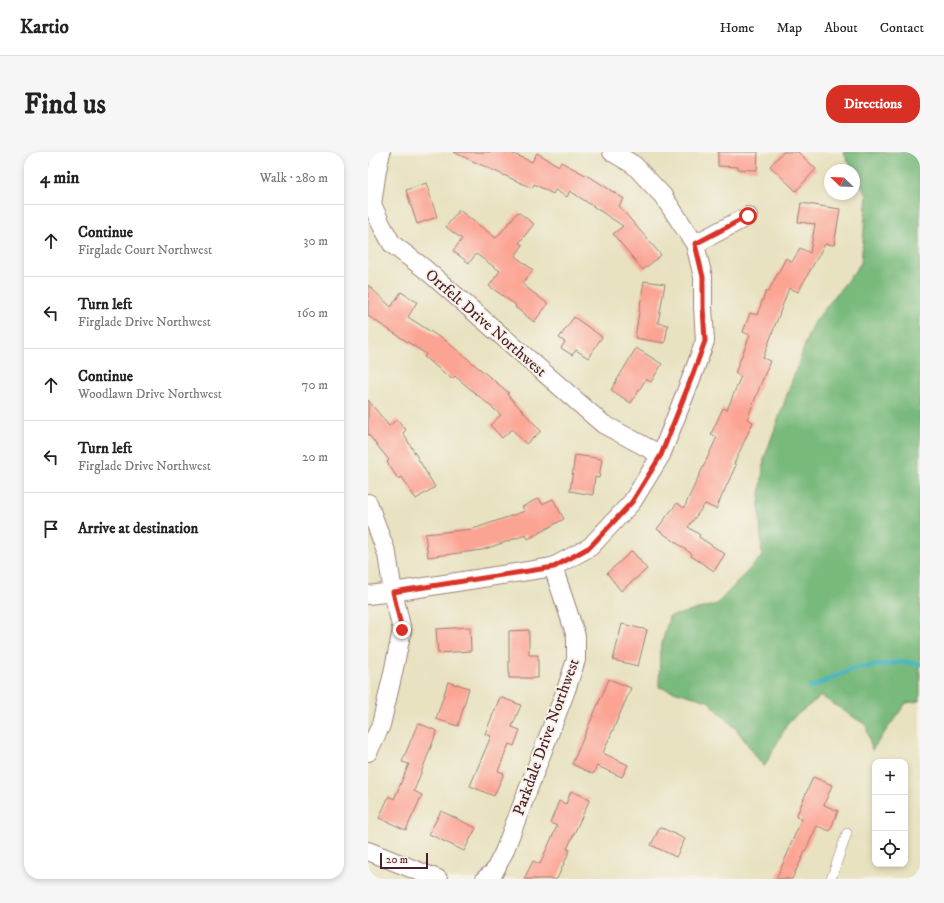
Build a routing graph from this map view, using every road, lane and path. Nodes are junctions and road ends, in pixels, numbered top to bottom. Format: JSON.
{"nodes":[{"id":1,"x":381,"y":152,"type":"edge"},
{"id":2,"x":612,"y":152,"type":"edge"},
{"id":3,"x":748,"y":216,"type":"dead end"},
{"id":4,"x":695,"y":244,"type":"junction"},
{"id":5,"x":661,"y":455,"type":"junction"},
{"id":6,"x":368,"y":503,"type":"edge"},
{"id":7,"x":554,"y":567,"type":"junction"},
{"id":8,"x":393,"y":592,"type":"junction"},
{"id":9,"x":368,"y":595,"type":"edge"},
{"id":10,"x":368,"y":752,"type":"edge"},
{"id":11,"x":847,"y":833,"type":"dead end"},
{"id":12,"x":368,"y":851,"type":"edge"},
{"id":13,"x":438,"y":879,"type":"edge"},
{"id":14,"x":486,"y":879,"type":"edge"},
{"id":15,"x":831,"y":879,"type":"edge"}],
"edges":[{"from":1,"to":5,"type":"street","name":"Orrfelt Drive Northwest"},
{"from":2,"to":4,"type":"street"},
{"from":3,"to":4,"type":"street"},
{"from":4,"to":5,"type":"street"},
{"from":5,"to":7,"type":"street"},
{"from":6,"to":8,"type":"street"},
{"from":7,"to":8,"type":"street"},
{"from":7,"to":14,"type":"street","name":"Parkdale Drive Northwest"},
{"from":8,"to":9,"type":"street"},
{"from":8,"to":10,"type":"street"},
{"from":11,"to":15,"type":"lane"},
{"from":12,"to":13,"type":"street"}]}
